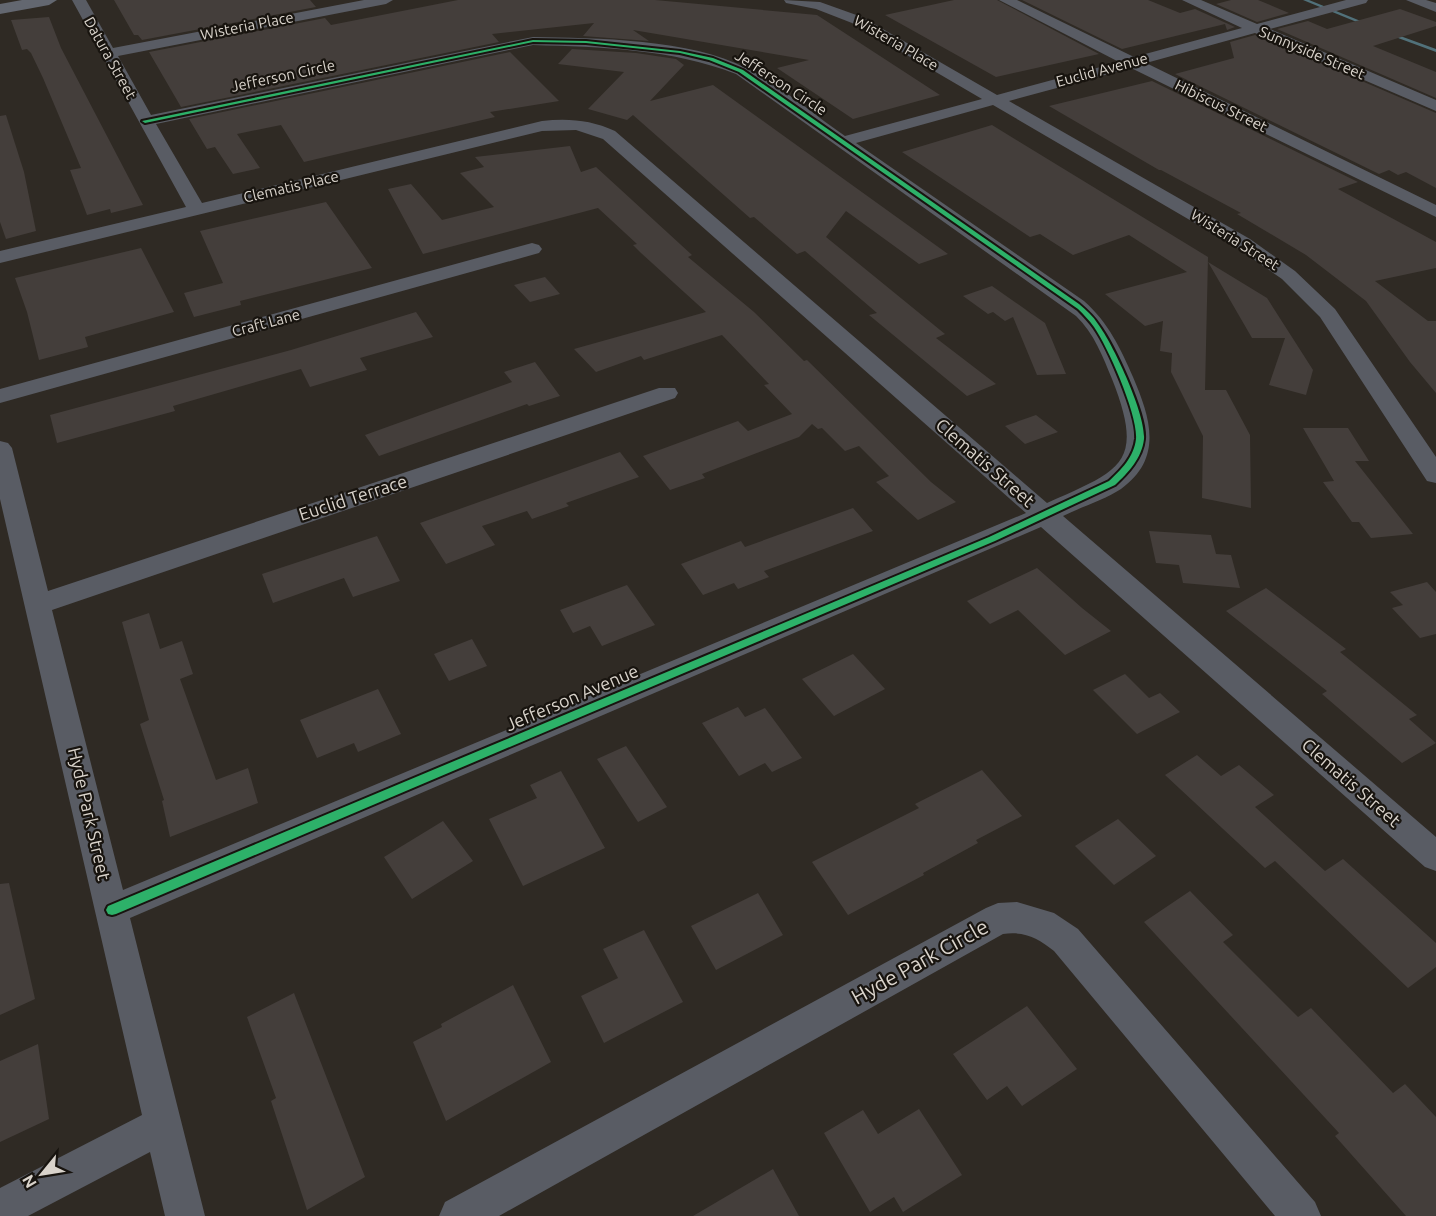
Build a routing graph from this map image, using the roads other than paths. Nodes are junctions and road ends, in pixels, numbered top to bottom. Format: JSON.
{"nodes":[{"id":1,"x":49,"y":0,"type":"edge"},
{"id":2,"x":79,"y":0,"type":"edge"},
{"id":3,"x":386,"y":0,"type":"edge"},
{"id":4,"x":791,"y":0,"type":"edge"},
{"id":5,"x":1005,"y":0,"type":"edge"},
{"id":6,"x":1188,"y":0,"type":"edge"},
{"id":7,"x":1361,"y":0,"type":"edge"},
{"id":8,"x":1413,"y":0,"type":"edge"},
{"id":9,"x":1436,"y":8,"type":"edge"},
{"id":10,"x":0,"y":9,"type":"edge"},
{"id":11,"x":1256,"y":29,"type":"junction"},
{"id":12,"x":108,"y":53,"type":"junction"},
{"id":13,"x":1132,"y":62,"type":"junction"},
{"id":14,"x":995,"y":100,"type":"junction"},
{"id":15,"x":1436,"y":106,"type":"edge"},
{"id":16,"x":145,"y":121,"type":"junction"},
{"id":17,"x":583,"y":126,"type":"joint"},
{"id":18,"x":842,"y":142,"type":"junction"},
{"id":19,"x":196,"y":209,"type":"junction"},
{"id":20,"x":1436,"y":212,"type":"edge"},
{"id":21,"x":532,"y":249,"type":"dead end"},
{"id":22,"x":0,"y":257,"type":"edge"},
{"id":23,"x":667,"y":393,"type":"dead end"},
{"id":24,"x":0,"y":396,"type":"edge"},
{"id":25,"x":0,"y":448,"type":"edge"},
{"id":26,"x":1436,"y":475,"type":"edge"},
{"id":27,"x":1044,"y":515,"type":"junction"},
{"id":28,"x":39,"y":604,"type":"junction"},
{"id":29,"x":1436,"y":857,"type":"edge"},
{"id":30,"x":112,"y":910,"type":"junction"},
{"id":31,"x":161,"y":1126,"type":"junction"},
{"id":32,"x":0,"y":1209,"type":"edge"},
{"id":33,"x":185,"y":1216,"type":"edge"},
{"id":34,"x":459,"y":1216,"type":"edge"},
{"id":35,"x":1300,"y":1216,"type":"edge"}],
"edges":[{"from":1,"to":10,"type":"main road"},
{"from":2,"to":12,"type":"street","name":"Datura Street"},
{"from":3,"to":12,"type":"street","name":"Wisteria Place"},
{"from":4,"to":14,"type":"street","name":"Wisteria Place"},
{"from":5,"to":13,"type":"street","name":"Hibiscus Street"},
{"from":6,"to":11,"type":"street","name":"Sunnyside Street"},
{"from":7,"to":11,"type":"street","name":"Euclid Avenue"},
{"from":8,"to":9,"type":"street"},
{"from":11,"to":13,"type":"street","name":"Euclid Avenue"},
{"from":11,"to":15,"type":"street","name":"Sunnyside Street"},
{"from":12,"to":16,"type":"street","name":"Datura Street"},
{"from":13,"to":14,"type":"street","name":"Euclid Avenue"},
{"from":13,"to":20,"type":"street","name":"Hibiscus Street"},
{"from":14,"to":18,"type":"street","name":"Euclid Avenue"},
{"from":14,"to":26,"type":"street","name":"Wisteria Street"},
{"from":16,"to":18,"type":"street","name":"Jefferson Circle"},
{"from":16,"to":19,"type":"street","name":"Datura Street"},
{"from":17,"to":19,"type":"street","name":"Clematis Place"},
{"from":17,"to":27,"type":"street","name":"Clematis Street"},
{"from":18,"to":27,"type":"street","name":"Jefferson Circle"},
{"from":19,"to":22,"type":"street","name":"Clematis Place"},
{"from":21,"to":24,"type":"street","name":"Craft Lane"},
{"from":23,"to":28,"type":"street","name":"Euclid Terrace"},
{"from":25,"to":28,"type":"street","name":"Hyde Park Street"},
{"from":27,"to":29,"type":"street","name":"Clematis Street"},
{"from":27,"to":30,"type":"street","name":"Jefferson Avenue"},
{"from":28,"to":30,"type":"street","name":"Hyde Park Street"},
{"from":30,"to":31,"type":"street","name":"Hyde Park Street"},
{"from":31,"to":32,"type":"street"},
{"from":31,"to":33,"type":"street","name":"Hyde Park Street"},
{"from":34,"to":35,"type":"street","name":"Hyde Park Circle"}]}
